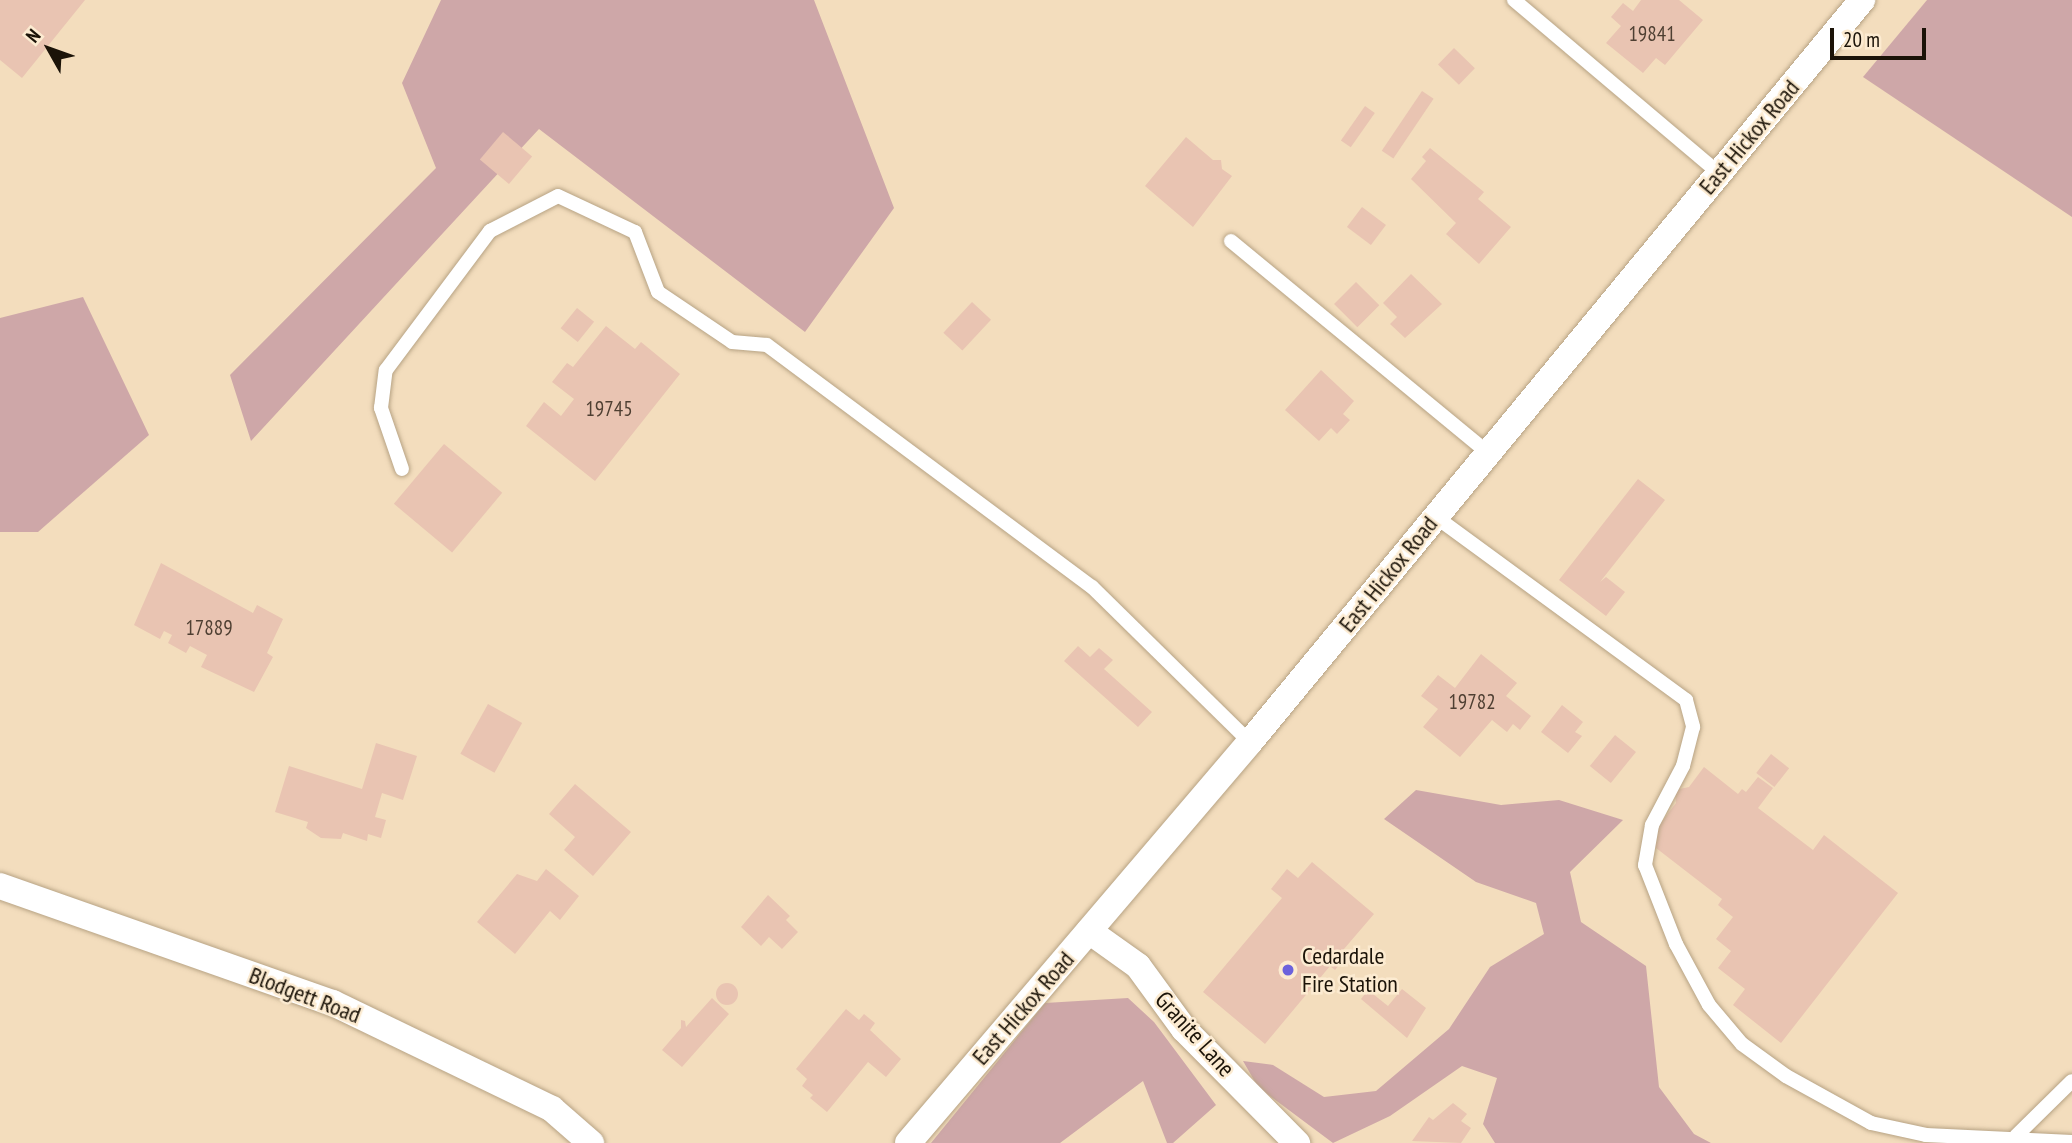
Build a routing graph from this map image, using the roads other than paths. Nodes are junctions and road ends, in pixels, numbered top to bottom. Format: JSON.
{"nodes":[{"id":1,"x":1514,"y":0,"type":"edge"},
{"id":2,"x":1862,"y":0,"type":"edge"},
{"id":3,"x":1719,"y":173,"type":"junction"},
{"id":4,"x":1231,"y":241,"type":"dead end"},
{"id":5,"x":1488,"y":453,"type":"junction"},
{"id":6,"x":402,"y":469,"type":"dead end"},
{"id":7,"x":1436,"y":517,"type":"junction"},
{"id":8,"x":1250,"y":742,"type":"junction"},
{"id":9,"x":0,"y":886,"type":"edge"},
{"id":10,"x":1089,"y":931,"type":"junction"},
{"id":11,"x":2072,"y":1081,"type":"edge"},
{"id":12,"x":2016,"y":1136,"type":"junction"},
{"id":13,"x":2072,"y":1142,"type":"edge"},
{"id":14,"x":591,"y":1143,"type":"edge"},
{"id":15,"x":908,"y":1143,"type":"edge"},
{"id":16,"x":1297,"y":1143,"type":"edge"}],
"edges":[{"from":1,"to":3,"type":"lane"},
{"from":2,"to":3,"type":"street","name":"East Hickox Road"},
{"from":3,"to":5,"type":"street","name":"East Hickox Road"},
{"from":4,"to":5,"type":"lane"},
{"from":5,"to":7,"type":"street","name":"East Hickox Road"},
{"from":6,"to":8,"type":"lane"},
{"from":7,"to":8,"type":"street","name":"East Hickox Road"},
{"from":7,"to":12,"type":"lane"},
{"from":8,"to":10,"type":"street","name":"East Hickox Road"},
{"from":9,"to":14,"type":"street","name":"Blodgett Road"},
{"from":10,"to":15,"type":"street","name":"East Hickox Road"},
{"from":10,"to":16,"type":"street","name":"Granite Lane"},
{"from":11,"to":12,"type":"lane"},
{"from":12,"to":13,"type":"lane"}]}
